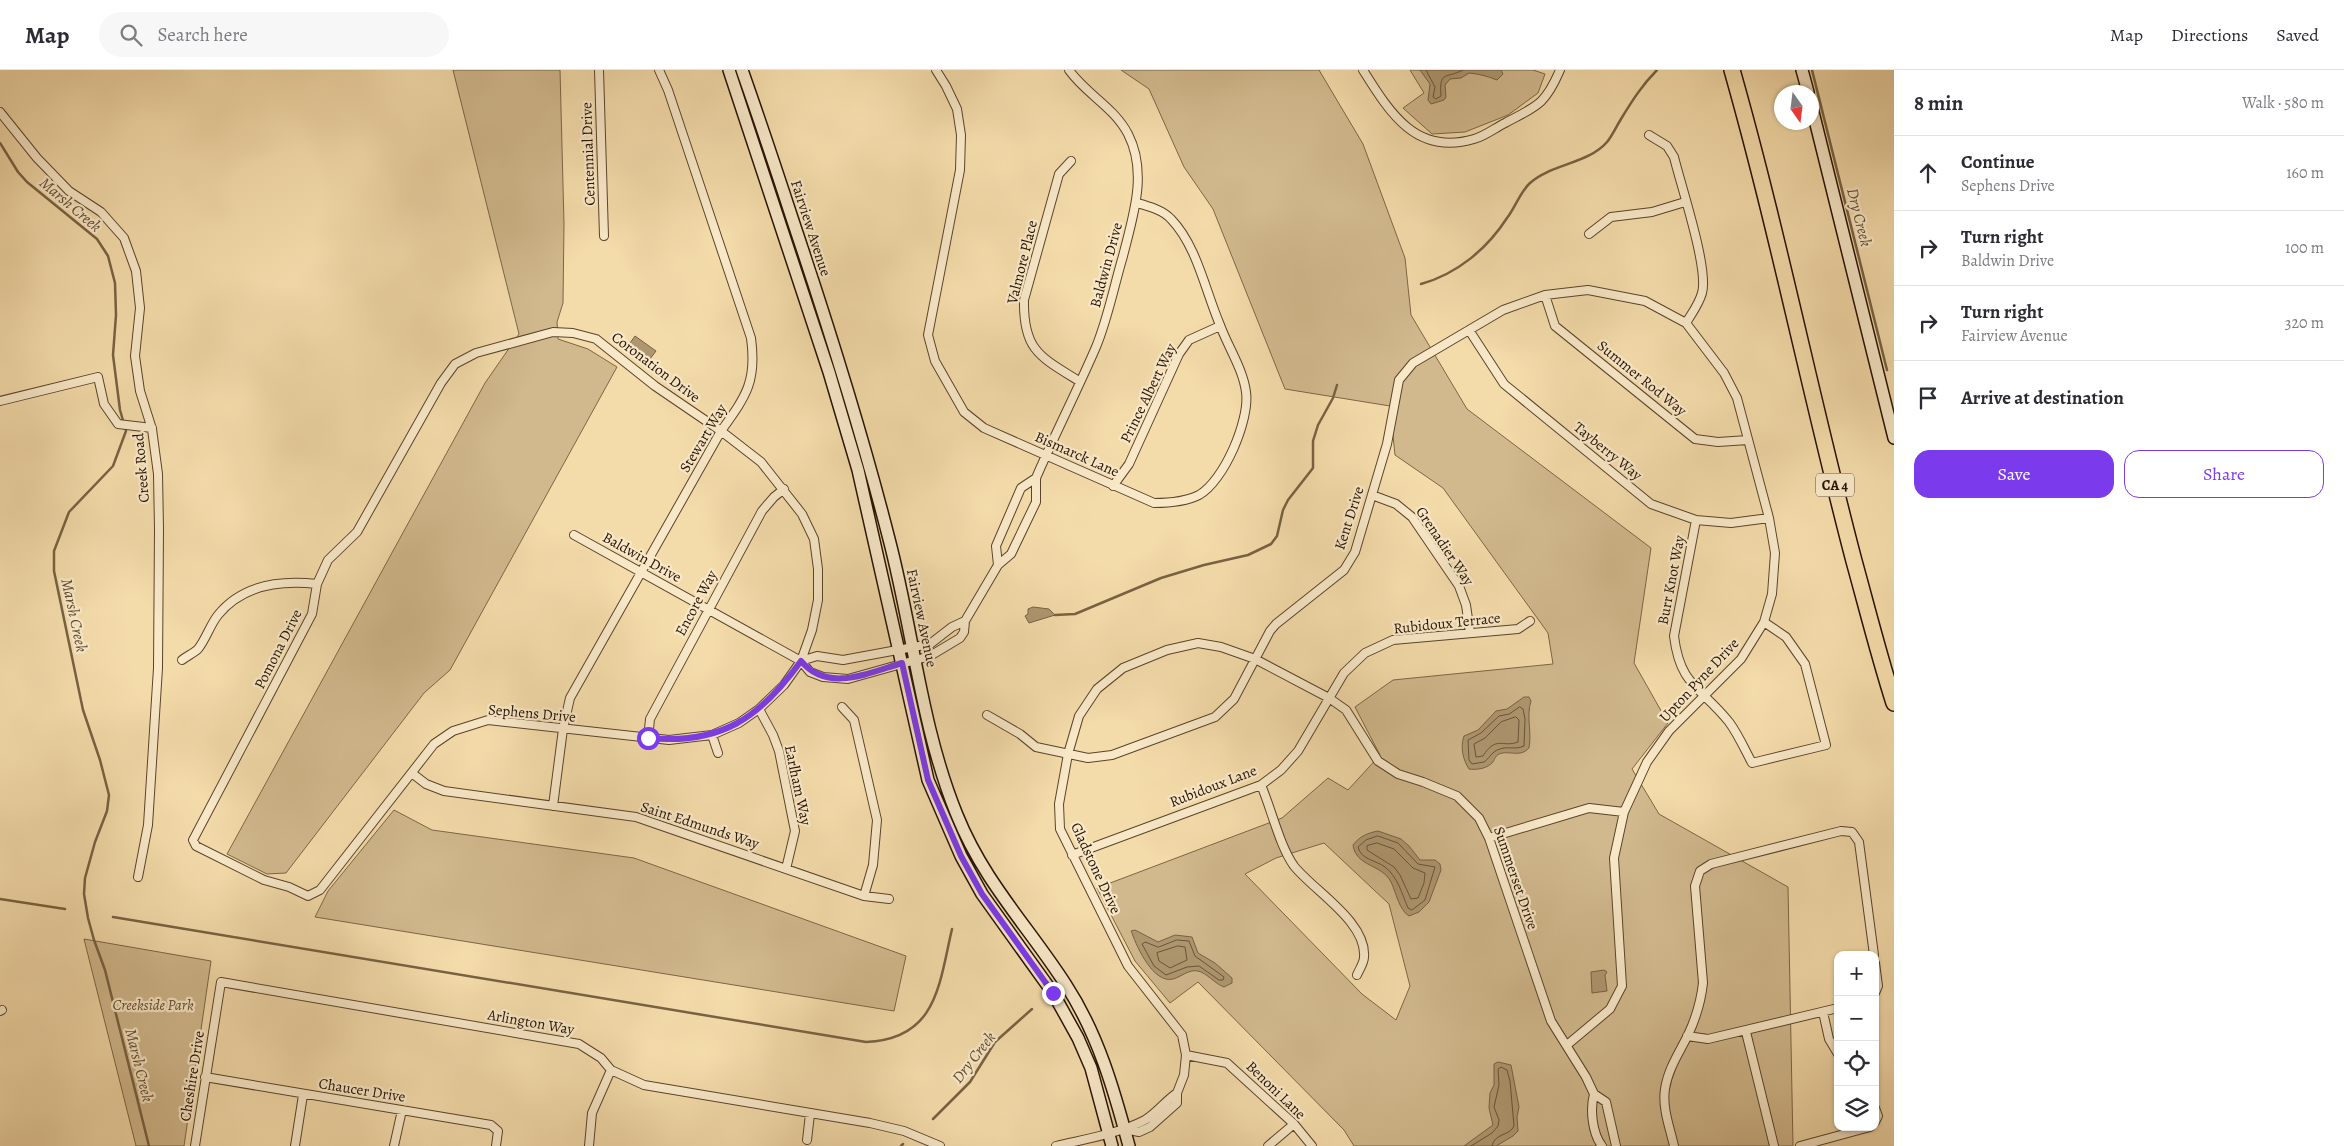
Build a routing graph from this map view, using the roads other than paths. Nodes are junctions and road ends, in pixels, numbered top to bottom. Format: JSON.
{"nodes":[{"id":1,"x":599,"y":70,"type":"edge"},
{"id":2,"x":659,"y":70,"type":"edge"},
{"id":3,"x":729,"y":70,"type":"edge"},
{"id":4,"x":742,"y":70,"type":"edge"},
{"id":5,"x":936,"y":70,"type":"edge"},
{"id":6,"x":1069,"y":70,"type":"edge"},
{"id":7,"x":1363,"y":70,"type":"edge"},
{"id":8,"x":1560,"y":70,"type":"edge"},
{"id":9,"x":1732,"y":70,"type":"edge"},
{"id":10,"x":1802,"y":70,"type":"edge"},
{"id":11,"x":1806,"y":85,"type":"edge"},
{"id":12,"x":0,"y":112,"type":"edge"},
{"id":13,"x":1817,"y":130,"type":"edge"},
{"id":14,"x":1649,"y":135,"type":"dead end"},
{"id":15,"x":1071,"y":161,"type":"dead end"},
{"id":16,"x":1685,"y":202,"type":"junction"},
{"id":17,"x":1137,"y":204,"type":"junction"},
{"id":18,"x":1589,"y":234,"type":"dead end"},
{"id":19,"x":604,"y":236,"type":"dead end"},
{"id":20,"x":1787,"y":279,"type":"junction"},
{"id":21,"x":1545,"y":295,"type":"junction"},
{"id":22,"x":1686,"y":323,"type":"junction"},
{"id":23,"x":1220,"y":326,"type":"junction"},
{"id":24,"x":1469,"y":330,"type":"junction"},
{"id":25,"x":455,"y":364,"type":"joint"},
{"id":26,"x":1079,"y":381,"type":"junction"},
{"id":27,"x":0,"y":401,"type":"edge"},
{"id":28,"x":152,"y":428,"type":"junction"},
{"id":29,"x":721,"y":431,"type":"junction"},
{"id":30,"x":1894,"y":438,"type":"edge"},
{"id":31,"x":1748,"y":440,"type":"junction"},
{"id":32,"x":1045,"y":455,"type":"junction"},
{"id":33,"x":1036,"y":478,"type":"junction"},
{"id":34,"x":1113,"y":486,"type":"junction"},
{"id":35,"x":784,"y":489,"type":"junction"},
{"id":36,"x":1372,"y":495,"type":"junction"},
{"id":37,"x":1769,"y":518,"type":"junction"},
{"id":38,"x":1696,"y":520,"type":"junction"},
{"id":39,"x":574,"y":535,"type":"dead end"},
{"id":40,"x":998,"y":565,"type":"junction"},
{"id":41,"x":641,"y":572,"type":"junction"},
{"id":42,"x":317,"y":584,"type":"junction"},
{"id":43,"x":708,"y":608,"type":"junction"},
{"id":44,"x":965,"y":621,"type":"junction"},
{"id":45,"x":1530,"y":621,"type":"dead end"},
{"id":46,"x":1764,"y":622,"type":"junction"},
{"id":47,"x":1470,"y":633,"type":"junction"},
{"id":48,"x":913,"y":646,"type":"junction"},
{"id":49,"x":899,"y":649,"type":"junction"},
{"id":50,"x":916,"y":659,"type":"junction"},
{"id":51,"x":1255,"y":659,"type":"junction"},
{"id":52,"x":182,"y":660,"type":"dead end"},
{"id":53,"x":801,"y":661,"type":"junction"},
{"id":54,"x":902,"y":663,"type":"junction"},
{"id":55,"x":1894,"y":672,"type":"edge"},
{"id":56,"x":1703,"y":696,"type":"junction"},
{"id":57,"x":1892,"y":696,"type":"edge"},
{"id":58,"x":1329,"y":698,"type":"junction"},
{"id":59,"x":842,"y":707,"type":"dead end"},
{"id":60,"x":759,"y":709,"type":"junction"},
{"id":61,"x":1894,"y":710,"type":"edge"},
{"id":62,"x":987,"y":715,"type":"dead end"},
{"id":63,"x":563,"y":729,"type":"junction"},
{"id":64,"x":712,"y":735,"type":"junction"},
{"id":65,"x":648,"y":738,"type":"junction"},
{"id":66,"x":718,"y":753,"type":"dead end"},
{"id":67,"x":1068,"y":754,"type":"junction"},
{"id":68,"x":412,"y":774,"type":"junction"},
{"id":69,"x":1260,"y":785,"type":"junction"},
{"id":70,"x":553,"y":806,"type":"junction"},
{"id":71,"x":1624,"y":812,"type":"junction"},
{"id":72,"x":1489,"y":838,"type":"junction"},
{"id":73,"x":1072,"y":855,"type":"junction"},
{"id":74,"x":786,"y":869,"type":"junction"},
{"id":75,"x":138,"y":877,"type":"dead end"},
{"id":76,"x":308,"y":896,"type":"joint"},
{"id":77,"x":864,"y":896,"type":"junction"},
{"id":78,"x":888,"y":899,"type":"dead end"},
{"id":79,"x":1873,"y":951,"type":"edge"},
{"id":80,"x":1357,"y":975,"type":"dead end"},
{"id":81,"x":221,"y":982,"type":"joint"},
{"id":82,"x":1834,"y":1009,"type":"edge"},
{"id":83,"x":1823,"y":1012,"type":"junction"},
{"id":84,"x":1746,"y":1032,"type":"junction"},
{"id":85,"x":1687,"y":1036,"type":"junction"},
{"id":86,"x":1567,"y":1045,"type":"junction"},
{"id":87,"x":1834,"y":1047,"type":"edge"},
{"id":88,"x":1186,"y":1055,"type":"junction"},
{"id":89,"x":611,"y":1070,"type":"junction"},
{"id":90,"x":205,"y":1077,"type":"junction"},
{"id":91,"x":1594,"y":1094,"type":"junction"},
{"id":92,"x":304,"y":1095,"type":"junction"},
{"id":93,"x":402,"y":1110,"type":"junction"},
{"id":94,"x":810,"y":1114,"type":"junction"},
{"id":95,"x":1294,"y":1124,"type":"junction"},
{"id":96,"x":1124,"y":1129,"type":"junction"},
{"id":97,"x":1855,"y":1131,"type":"edge"},
{"id":98,"x":1109,"y":1133,"type":"junction"},
{"id":99,"x":807,"y":1140,"type":"dead end"},
{"id":100,"x":195,"y":1146,"type":"edge"},
{"id":101,"x":295,"y":1146,"type":"edge"},
{"id":102,"x":394,"y":1146,"type":"edge"},
{"id":103,"x":496,"y":1146,"type":"edge"},
{"id":104,"x":589,"y":1146,"type":"edge"},
{"id":105,"x":940,"y":1146,"type":"edge"},
{"id":106,"x":1056,"y":1146,"type":"edge"},
{"id":107,"x":1112,"y":1146,"type":"edge"},
{"id":108,"x":1129,"y":1146,"type":"edge"},
{"id":109,"x":1268,"y":1146,"type":"edge"},
{"id":110,"x":1312,"y":1146,"type":"edge"},
{"id":111,"x":1602,"y":1146,"type":"edge"},
{"id":112,"x":1616,"y":1146,"type":"edge"},
{"id":113,"x":1674,"y":1146,"type":"edge"},
{"id":114,"x":1774,"y":1146,"type":"edge"},
{"id":115,"x":1800,"y":1146,"type":"edge"}],
"edges":[{"from":1,"to":19,"type":"street","name":"Centennial Drive"},
{"from":2,"to":29,"type":"street","name":"Stewart Way"},
{"from":3,"to":49,"type":"street","name":"Fairview Avenue"},
{"from":4,"to":48,"type":"street","name":"Fairview Avenue"},
{"from":5,"to":32,"type":"street","name":"Bismarck Lane"},
{"from":6,"to":17,"type":"street","name":"Baldwin Drive"},
{"from":7,"to":8,"type":"street"},
{"from":9,"to":20,"type":"highway","number":"CA 4"},
{"from":10,"to":11,"type":"street"},
{"from":12,"to":28,"type":"street","name":"Creek Road"},
{"from":13,"to":30,"type":"street"},
{"from":14,"to":16,"type":"street"},
{"from":15,"to":26,"type":"street","name":"Valmore Place"},
{"from":16,"to":18,"type":"street"},
{"from":16,"to":22,"type":"street"},
{"from":17,"to":23,"type":"street","name":"Bismarck Lane"},
{"from":17,"to":26,"type":"street","name":"Baldwin Drive"},
{"from":20,"to":55,"type":"highway","number":"CA 4"},
{"from":20,"to":57,"type":"highway","number":"CA 4"},
{"from":21,"to":22,"type":"street","name":"Kent Drive"},
{"from":21,"to":24,"type":"street","name":"Kent Drive"},
{"from":21,"to":31,"type":"street","name":"Summer Rod Way"},
{"from":22,"to":31,"type":"street","name":"Upton Pyne Drive"},
{"from":23,"to":34,"type":"street","name":"Prince Albert Way"},
{"from":23,"to":34,"type":"street","name":"Bismarck Lane"},
{"from":24,"to":36,"type":"street","name":"Kent Drive"},
{"from":24,"to":38,"type":"street","name":"Tayberry Way"},
{"from":25,"to":29,"type":"street","name":"Coronation Drive"},
{"from":25,"to":42,"type":"street","name":"Pomona Drive"},
{"from":26,"to":32,"type":"street","name":"Baldwin Drive"},
{"from":27,"to":28,"type":"street"},
{"from":28,"to":75,"type":"street","name":"Creek Road"},
{"from":29,"to":35,"type":"street","name":"Coronation Drive"},
{"from":29,"to":41,"type":"street","name":"Stewart Way"},
{"from":31,"to":37,"type":"street","name":"Upton Pyne Drive"},
{"from":32,"to":33,"type":"street","name":"Baldwin Drive"},
{"from":32,"to":34,"type":"street","name":"Bismarck Lane"},
{"from":33,"to":40,"type":"street","name":"Baldwin Drive"},
{"from":33,"to":40,"type":"street","name":"Baldwin Drive"},
{"from":35,"to":43,"type":"street","name":"Encore Way"},
{"from":35,"to":53,"type":"street","name":"Coronation Drive"},
{"from":36,"to":47,"type":"street","name":"Grenadier Way"},
{"from":36,"to":51,"type":"street","name":"Kent Drive"},
{"from":37,"to":38,"type":"street","name":"Tayberry Way"},
{"from":37,"to":46,"type":"street","name":"Upton Pyne Drive"},
{"from":38,"to":56,"type":"street","name":"Burr Knot Way"},
{"from":39,"to":41,"type":"street","name":"Baldwin Drive"},
{"from":40,"to":44,"type":"street","name":"Baldwin Drive"},
{"from":41,"to":43,"type":"street","name":"Baldwin Drive"},
{"from":41,"to":63,"type":"street","name":"Stewart Way"},
{"from":42,"to":52,"type":"street"},
{"from":42,"to":76,"type":"street","name":"Pomona Drive"},
{"from":43,"to":53,"type":"street","name":"Baldwin Drive"},
{"from":43,"to":65,"type":"street","name":"Encore Way"},
{"from":44,"to":48,"type":"street","name":"Baldwin Drive"},
{"from":44,"to":50,"type":"street","name":"Baldwin Drive"},
{"from":45,"to":47,"type":"street","name":"Rubidoux Terrace"},
{"from":46,"to":56,"type":"street","name":"Upton Pyne Drive"},
{"from":46,"to":56,"type":"street","name":"Burr Knot Way"},
{"from":47,"to":58,"type":"street","name":"Rubidoux Terrace"},
{"from":48,"to":49,"type":"street","name":"Baldwin Drive"},
{"from":48,"to":50,"type":"street","name":"Fairview Avenue"},
{"from":49,"to":53,"type":"street","name":"Baldwin Drive"},
{"from":49,"to":54,"type":"street","name":"Fairview Avenue"},
{"from":50,"to":54,"type":"street","name":"Baldwin Drive"},
{"from":50,"to":96,"type":"street","name":"Fairview Avenue"},
{"from":51,"to":58,"type":"street","name":"Summerset Drive"},
{"from":51,"to":67,"type":"street","name":"Kent Drive"},
{"from":51,"to":67,"type":"street","name":"Gladstone Drive"},
{"from":53,"to":54,"type":"street","name":"Baldwin Drive"},
{"from":53,"to":60,"type":"street","name":"Sephens Drive"},
{"from":54,"to":98,"type":"street","name":"Fairview Avenue"},
{"from":56,"to":71,"type":"street","name":"Upton Pyne Drive"},
{"from":57,"to":61,"type":"highway"},
{"from":58,"to":69,"type":"street","name":"Rubidoux Lane"},
{"from":58,"to":72,"type":"street","name":"Summerset Drive"},
{"from":59,"to":77,"type":"street"},
{"from":60,"to":64,"type":"street","name":"Sephens Drive"},
{"from":60,"to":74,"type":"street","name":"Earlham Way"},
{"from":62,"to":67,"type":"street","name":"Kent Drive"},
{"from":63,"to":65,"type":"street","name":"Sephens Drive"},
{"from":63,"to":68,"type":"street","name":"Sephens Drive"},
{"from":63,"to":70,"type":"street","name":"Stewart Way"},
{"from":64,"to":65,"type":"street","name":"Sephens Drive"},
{"from":64,"to":66,"type":"street"},
{"from":67,"to":73,"type":"street","name":"Gladstone Drive"},
{"from":68,"to":70,"type":"street","name":"Saint Edmunds Way"},
{"from":68,"to":76,"type":"street","name":"Sephens Drive"},
{"from":69,"to":73,"type":"street","name":"Rubidoux Lane"},
{"from":69,"to":80,"type":"street"},
{"from":70,"to":74,"type":"street","name":"Saint Edmunds Way"},
{"from":71,"to":72,"type":"street"},
{"from":71,"to":86,"type":"street","name":"Upton Pyne Drive"},
{"from":72,"to":86,"type":"street","name":"Summerset Drive"},
{"from":73,"to":88,"type":"street","name":"Gladstone Drive"},
{"from":74,"to":77,"type":"street","name":"Saint Edmunds Way"},
{"from":77,"to":78,"type":"street","name":"Saint Edmunds Way"},
{"from":79,"to":85,"type":"street"},
{"from":81,"to":89,"type":"street","name":"Arlington Way"},
{"from":81,"to":90,"type":"street","name":"Cheshire Drive"},
{"from":82,"to":83,"type":"street"},
{"from":83,"to":84,"type":"street"},
{"from":83,"to":87,"type":"street"},
{"from":84,"to":85,"type":"street"},
{"from":84,"to":114,"type":"street"},
{"from":85,"to":113,"type":"street"},
{"from":86,"to":91,"type":"street","name":"Summerset Drive"},
{"from":88,"to":95,"type":"street","name":"Benoni Lane"},
{"from":88,"to":96,"type":"street","name":"Gladstone Drive"},
{"from":89,"to":94,"type":"street","name":"Arlington Way"},
{"from":89,"to":104,"type":"street"},
{"from":90,"to":92,"type":"street","name":"Chaucer Drive"},
{"from":90,"to":100,"type":"street","name":"Cheshire Drive"},
{"from":91,"to":111,"type":"street"},
{"from":91,"to":112,"type":"street","name":"Summerset Drive"},
{"from":92,"to":93,"type":"street","name":"Chaucer Drive"},
{"from":92,"to":101,"type":"street"},
{"from":93,"to":102,"type":"street"},
{"from":93,"to":103,"type":"street","name":"Chaucer Drive"},
{"from":94,"to":99,"type":"street"},
{"from":94,"to":105,"type":"street","name":"Arlington Way"},
{"from":95,"to":109,"type":"street"},
{"from":95,"to":110,"type":"street","name":"Benoni Lane"},
{"from":96,"to":98,"type":"street","name":"Gladstone Drive"},
{"from":96,"to":108,"type":"street","name":"Fairview Avenue"},
{"from":97,"to":115,"type":"street"},
{"from":98,"to":106,"type":"street"},
{"from":98,"to":107,"type":"street","name":"Fairview Avenue"}]}
